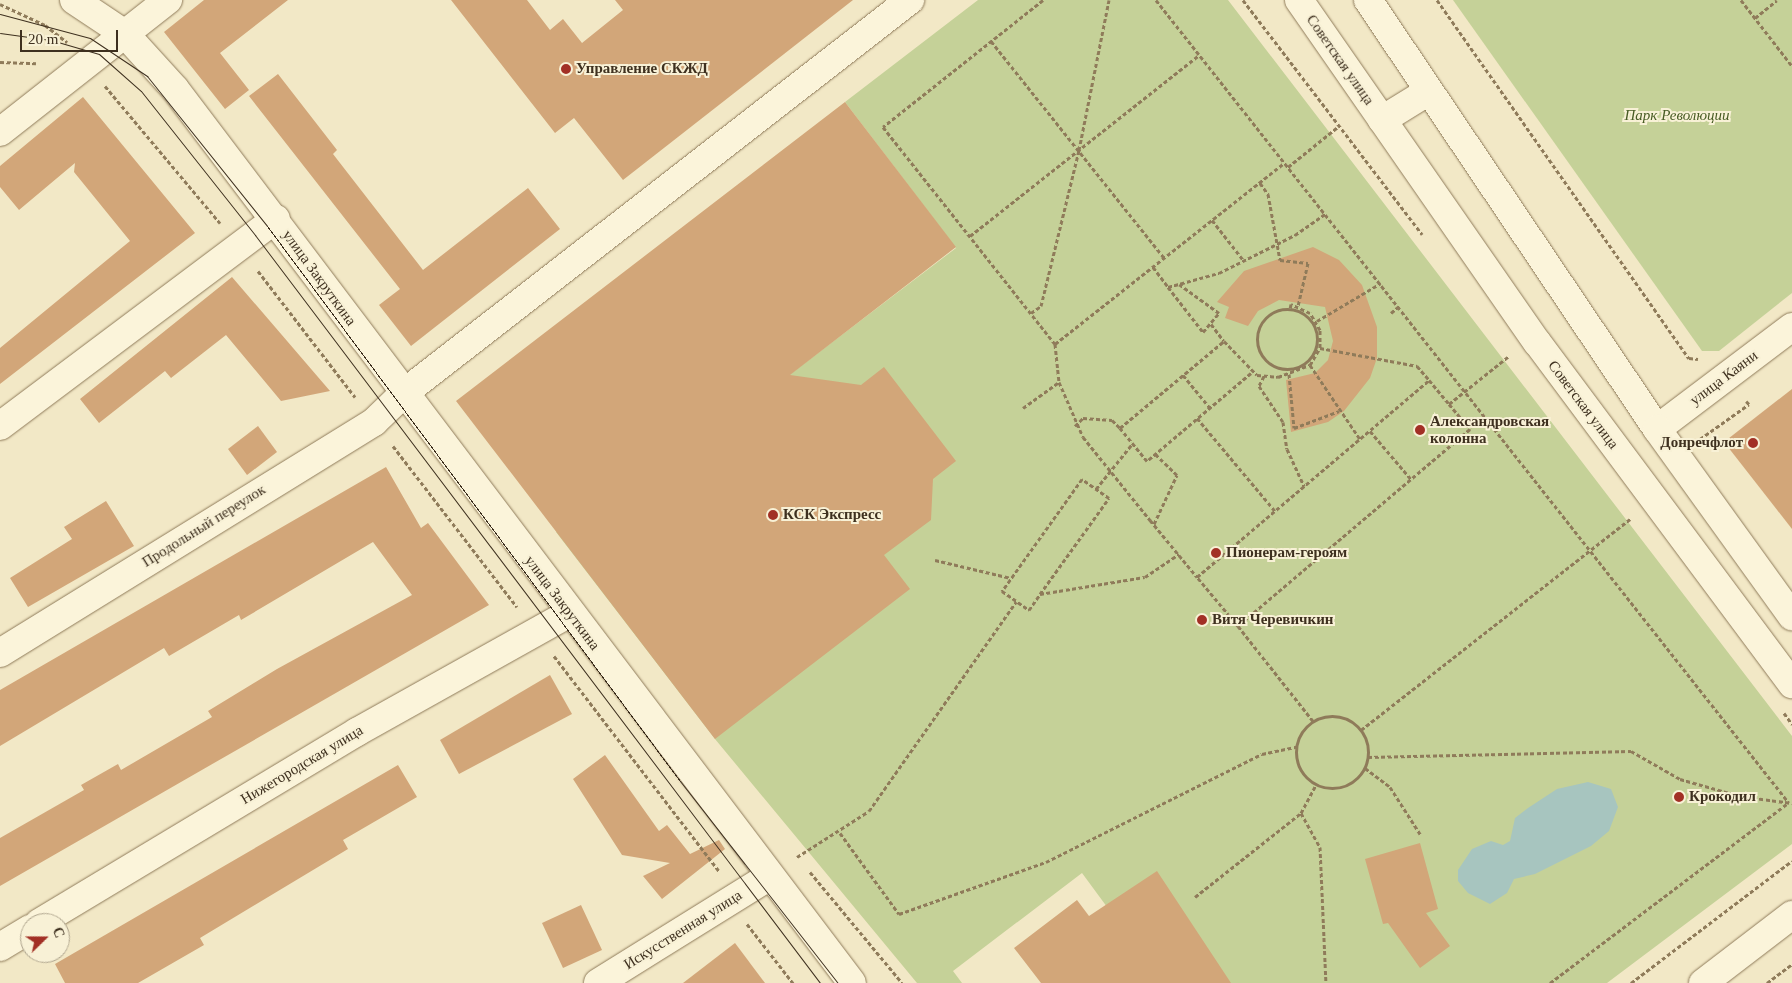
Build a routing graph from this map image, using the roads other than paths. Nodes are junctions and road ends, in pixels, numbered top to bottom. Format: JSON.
{"nodes":[{"id":1,"x":74,"y":0,"type":"edge"},
{"id":2,"x":168,"y":0,"type":"edge"},
{"id":3,"x":910,"y":0,"type":"edge"},
{"id":4,"x":1299,"y":0,"type":"edge"},
{"id":5,"x":1368,"y":0,"type":"edge"},
{"id":6,"x":125,"y":34,"type":"junction"},
{"id":7,"x":1429,"y":91,"type":"junction"},
{"id":8,"x":1382,"y":120,"type":"junction"},
{"id":9,"x":0,"y":132,"type":"edge"},
{"id":10,"x":276,"y":219,"type":"junction"},
{"id":11,"x":1792,"y":326,"type":"edge"},
{"id":12,"x":404,"y":393,"type":"junction"},
{"id":13,"x":0,"y":426,"type":"edge"},
{"id":14,"x":1657,"y":429,"type":"junction"},
{"id":15,"x":570,"y":613,"type":"junction"},
{"id":16,"x":1792,"y":616,"type":"edge"},
{"id":17,"x":0,"y":653,"type":"edge"},
{"id":18,"x":1792,"y":684,"type":"edge"},
{"id":19,"x":768,"y":877,"type":"junction"},
{"id":20,"x":57,"y":913,"type":"edge"},
{"id":21,"x":1792,"y":915,"type":"edge"},
{"id":22,"x":20,"y":935,"type":"edge"},
{"id":23,"x":0,"y":947,"type":"edge"},
{"id":24,"x":598,"y":983,"type":"edge"},
{"id":25,"x":852,"y":983,"type":"edge"},
{"id":26,"x":1703,"y":983,"type":"edge"}],
"edges":[{"from":1,"to":6,"type":"street","name":"улица Закруткина"},
{"from":2,"to":6,"type":"street"},
{"from":3,"to":12,"type":"street","name":"Продольный переулок"},
{"from":4,"to":8,"type":"street","name":"Советская улица"},
{"from":5,"to":7,"type":"street"},
{"from":6,"to":9,"type":"street"},
{"from":6,"to":10,"type":"street","name":"улица Закруткина"},
{"from":7,"to":8,"type":"street","name":"Советская улица"},
{"from":7,"to":14,"type":"street"},
{"from":8,"to":18,"type":"street","name":"Советская улица"},
{"from":10,"to":12,"type":"street","name":"улица Закруткина"},
{"from":10,"to":13,"type":"street","name":"улица Закруткина"},
{"from":11,"to":14,"type":"street","name":"улица Каяни"},
{"from":12,"to":15,"type":"street","name":"улица Закруткина"},
{"from":12,"to":17,"type":"street","name":"Продольный переулок"},
{"from":14,"to":16,"type":"street"},
{"from":15,"to":19,"type":"street","name":"улица Закруткина"},
{"from":15,"to":20,"type":"street","name":"Нижегородская улица"},
{"from":19,"to":24,"type":"street","name":"Искусственная улица"},
{"from":19,"to":25,"type":"street","name":"улица Закруткина"},
{"from":21,"to":26,"type":"street"},
{"from":22,"to":23,"type":"street"}]}
